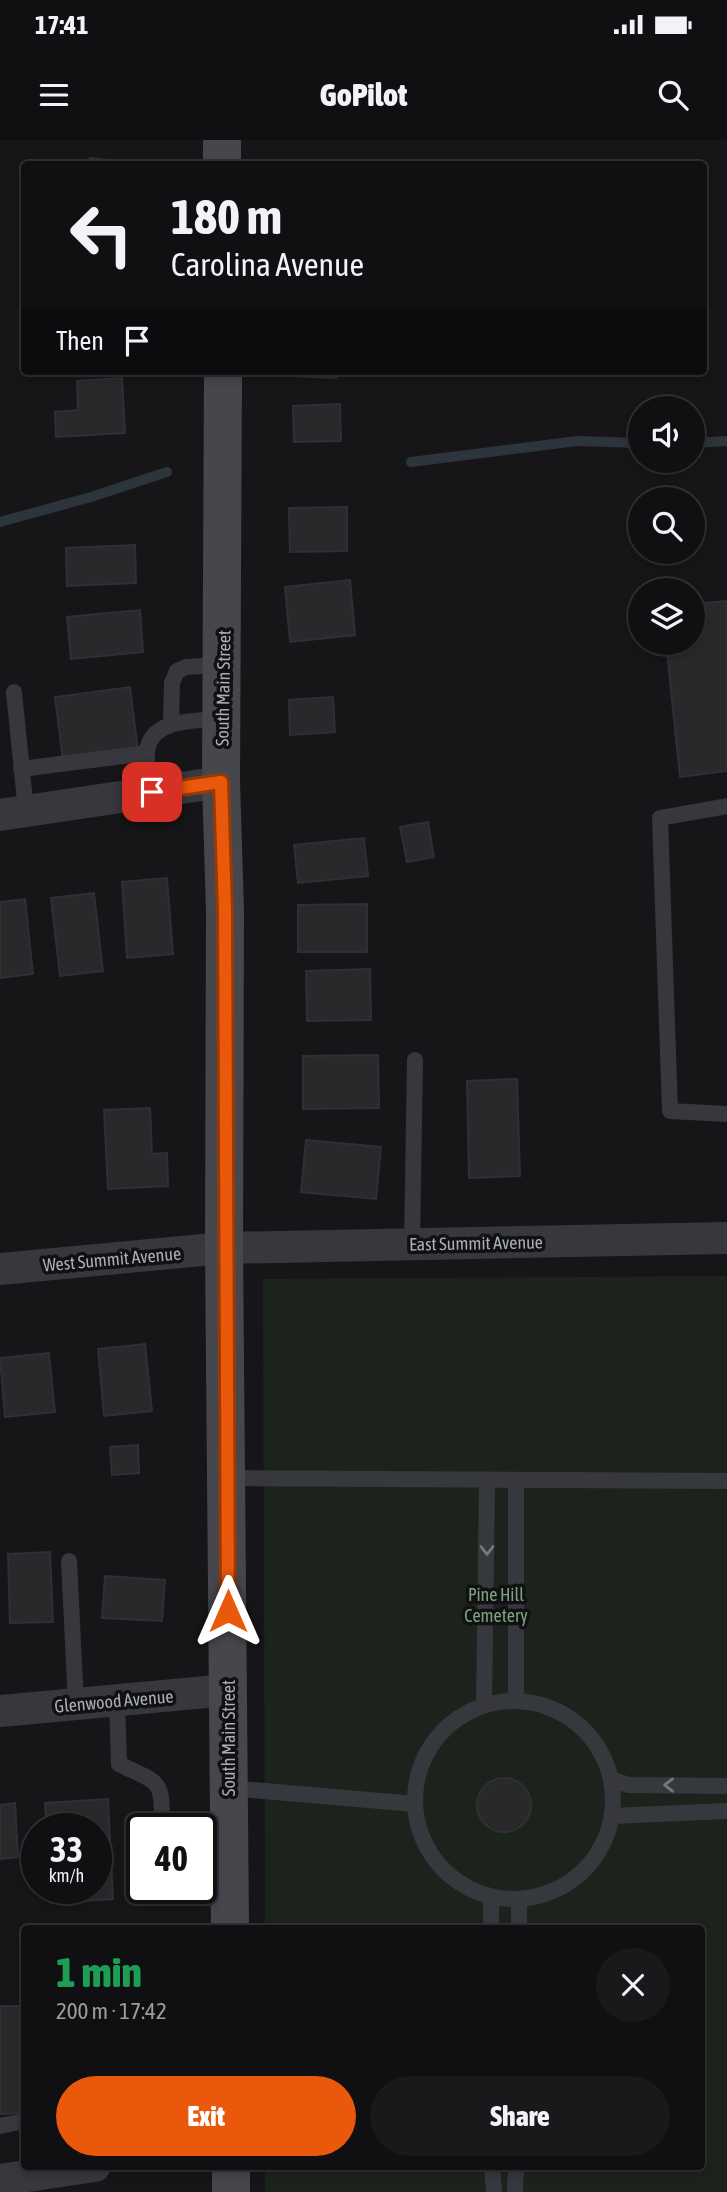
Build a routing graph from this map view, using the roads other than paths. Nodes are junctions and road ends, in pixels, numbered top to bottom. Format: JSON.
{"nodes":[{"id":1,"x":222,"y":140,"type":"edge"},
{"id":2,"x":222,"y":161,"type":"edge"},
{"id":3,"x":223,"y":375,"type":"edge"},
{"id":4,"x":223,"y":665,"type":"junction"},
{"id":5,"x":14,"y":692,"type":"dead end"},
{"id":6,"x":222,"y":719,"type":"junction"},
{"id":7,"x":172,"y":723,"type":"junction"},
{"id":8,"x":146,"y":753,"type":"junction"},
{"id":9,"x":21,"y":769,"type":"junction"},
{"id":10,"x":221,"y":782,"type":"junction"},
{"id":11,"x":152,"y":792,"type":"junction"},
{"id":12,"x":727,"y":806,"type":"edge"},
{"id":13,"x":13,"y":813,"type":"edge"},
{"id":14,"x":415,"y":1060,"type":"dead end"},
{"id":15,"x":727,"y":1114,"type":"edge"},
{"id":16,"x":727,"y":1238,"type":"edge"},
{"id":17,"x":412,"y":1244,"type":"junction"},
{"id":18,"x":224,"y":1248,"type":"junction"},
{"id":19,"x":0,"y":1269,"type":"edge"},
{"id":20,"x":228,"y":1478,"type":"junction"},
{"id":21,"x":516,"y":1480,"type":"junction"},
{"id":22,"x":487,"y":1482,"type":"junction"},
{"id":23,"x":727,"y":1482,"type":"edge"},
{"id":24,"x":69,"y":1561,"type":"dead end"},
{"id":25,"x":228,"y":1690,"type":"junction"},
{"id":26,"x":117,"y":1700,"type":"junction"},
{"id":27,"x":516,"y":1701,"type":"junction"},
{"id":28,"x":76,"y":1704,"type":"junction"},
{"id":29,"x":484,"y":1706,"type":"junction"},
{"id":30,"x":0,"y":1712,"type":"edge"},
{"id":31,"x":612,"y":1780,"type":"junction"},
{"id":32,"x":727,"y":1786,"type":"edge"},
{"id":33,"x":229,"y":1788,"type":"junction"},
{"id":34,"x":415,"y":1804,"type":"junction"},
{"id":35,"x":727,"y":1811,"type":"edge"},
{"id":36,"x":162,"y":1813,"type":"edge"},
{"id":37,"x":612,"y":1816,"type":"junction"},
{"id":38,"x":491,"y":1898,"type":"junction"},
{"id":39,"x":519,"y":1900,"type":"junction"},
{"id":40,"x":204,"y":1904,"type":"edge"},
{"id":41,"x":230,"y":1914,"type":"edge"},
{"id":42,"x":491,"y":1925,"type":"edge"},
{"id":43,"x":519,"y":1925,"type":"edge"},
{"id":44,"x":21,"y":2122,"type":"edge"},
{"id":45,"x":0,"y":2126,"type":"edge"},
{"id":46,"x":68,"y":2170,"type":"edge"},
{"id":47,"x":231,"y":2170,"type":"edge"},
{"id":48,"x":492,"y":2170,"type":"edge"},
{"id":49,"x":516,"y":2170,"type":"edge"},
{"id":50,"x":0,"y":2180,"type":"edge"},
{"id":51,"x":231,"y":2192,"type":"edge"},
{"id":52,"x":494,"y":2192,"type":"edge"},
{"id":53,"x":515,"y":2192,"type":"edge"}],
"edges":[{"from":1,"to":2,"type":"street"},
{"from":3,"to":4,"type":"street","name":"South Main Street"},
{"from":4,"to":6,"type":"street","name":"South Main Street"},
{"from":4,"to":7,"type":"lane"},
{"from":5,"to":9,"type":"lane"},
{"from":6,"to":7,"type":"lane"},
{"from":6,"to":10,"type":"street","name":"South Main Street"},
{"from":7,"to":8,"type":"lane"},
{"from":8,"to":9,"type":"lane"},
{"from":8,"to":11,"type":"lane"},
{"from":9,"to":13,"type":"lane"},
{"from":10,"to":11,"type":"street"},
{"from":10,"to":18,"type":"street","name":"South Main Street"},
{"from":11,"to":13,"type":"street"},
{"from":12,"to":15,"type":"lane"},
{"from":14,"to":17,"type":"lane"},
{"from":16,"to":17,"type":"street","name":"East Summit Avenue"},
{"from":17,"to":18,"type":"street","name":"East Summit Avenue"},
{"from":18,"to":19,"type":"street","name":"West Summit Avenue"},
{"from":18,"to":20,"type":"street","name":"South Main Street"},
{"from":20,"to":22,"type":"lane"},
{"from":20,"to":25,"type":"street","name":"South Main Street"},
{"from":21,"to":22,"type":"lane"},
{"from":21,"to":23,"type":"lane"},
{"from":21,"to":27,"type":"lane"},
{"from":22,"to":29,"type":"lane","one_way":true},
{"from":24,"to":28,"type":"lane"},
{"from":25,"to":26,"type":"street","name":"Glenwood Avenue"},
{"from":25,"to":33,"type":"street","name":"South Main Street"},
{"from":26,"to":28,"type":"street","name":"Glenwood Avenue"},
{"from":26,"to":36,"type":"lane"},
{"from":27,"to":29,"type":"lane"},
{"from":27,"to":31,"type":"lane"},
{"from":28,"to":30,"type":"street","name":"Glenwood Avenue"},
{"from":29,"to":34,"type":"lane"},
{"from":32,"to":31,"type":"lane","one_way":true},
{"from":31,"to":37,"type":"lane"},
{"from":33,"to":34,"type":"lane"},
{"from":33,"to":41,"type":"street","name":"South Main Street"},
{"from":34,"to":38,"type":"lane"},
{"from":35,"to":37,"type":"lane"},
{"from":37,"to":39,"type":"lane"},
{"from":38,"to":39,"type":"lane"},
{"from":38,"to":42,"type":"lane"},
{"from":39,"to":43,"type":"lane"},
{"from":40,"to":41,"type":"lane"},
{"from":44,"to":45,"type":"lane"},
{"from":46,"to":50,"type":"street"},
{"from":47,"to":51,"type":"street"},
{"from":48,"to":52,"type":"lane"},
{"from":49,"to":53,"type":"lane"}]}
